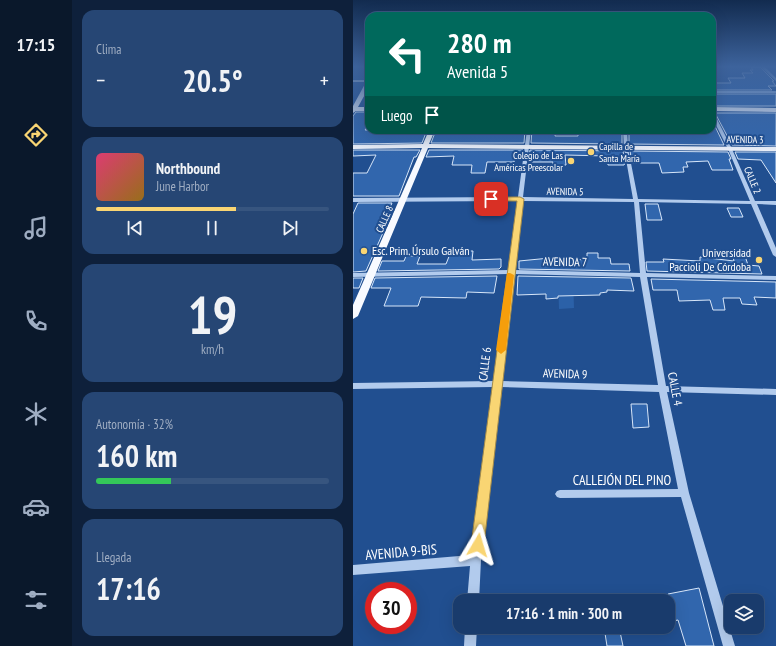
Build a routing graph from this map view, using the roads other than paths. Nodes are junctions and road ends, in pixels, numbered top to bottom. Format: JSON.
{"nodes":[{"id":1,"x":362,"y":97,"type":"edge"},
{"id":2,"x":365,"y":109,"type":"edge"},
{"id":3,"x":716,"y":109,"type":"edge"},
{"id":4,"x":354,"y":110,"type":"edge"},
{"id":5,"x":776,"y":110,"type":"edge"},
{"id":6,"x":716,"y":121,"type":"edge"},
{"id":7,"x":430,"y":134,"type":"edge"},
{"id":8,"x":529,"y":134,"type":"edge"},
{"id":9,"x":625,"y":134,"type":"edge"},
{"id":10,"x":425,"y":146,"type":"junction"},
{"id":11,"x":353,"y":147,"type":"edge"},
{"id":12,"x":527,"y":147,"type":"junction"},
{"id":13,"x":626,"y":148,"type":"junction"},
{"id":14,"x":730,"y":149,"type":"junction"},
{"id":15,"x":776,"y":149,"type":"edge"},
{"id":16,"x":404,"y":199,"type":"junction"},
{"id":17,"x":520,"y":199,"type":"junction"},
{"id":18,"x":353,"y":200,"type":"edge"},
{"id":19,"x":636,"y":201,"type":"junction"},
{"id":20,"x":753,"y":202,"type":"junction"},
{"id":21,"x":776,"y":203,"type":"edge"},
{"id":22,"x":776,"y":256,"type":"edge"},
{"id":23,"x":510,"y":272,"type":"junction"},
{"id":24,"x":643,"y":274,"type":"junction"},
{"id":25,"x":353,"y":275,"type":"edge"},
{"id":26,"x":371,"y":275,"type":"junction"},
{"id":27,"x":776,"y":278,"type":"edge"},
{"id":28,"x":353,"y":316,"type":"edge"},
{"id":29,"x":497,"y":384,"type":"junction"},
{"id":30,"x":353,"y":386,"type":"edge"},
{"id":31,"x":662,"y":388,"type":"junction"},
{"id":32,"x":776,"y":392,"type":"edge"},
{"id":33,"x":684,"y":493,"type":"junction"},
{"id":34,"x":560,"y":494,"type":"dead end"},
{"id":35,"x":476,"y":560,"type":"junction"},
{"id":36,"x":353,"y":570,"type":"edge"},
{"id":37,"x":474,"y":594,"type":"edge"},
{"id":38,"x":471,"y":634,"type":"edge"},
{"id":39,"x":470,"y":646,"type":"edge"},
{"id":40,"x":729,"y":646,"type":"edge"}],
"edges":[{"from":1,"to":4,"type":"main road"},
{"from":2,"to":4,"type":"main road"},
{"from":3,"to":5,"type":"main road"},
{"from":6,"to":14,"type":"street","name":"CALLE 2"},
{"from":7,"to":10,"type":"main road","name":"CALLE 8"},
{"from":8,"to":12,"type":"street","name":"CALLE 6"},
{"from":9,"to":13,"type":"street","name":"CALLE 4"},
{"from":10,"to":11,"type":"main road","name":"AVENIDA 3"},
{"from":10,"to":12,"type":"main road","name":"AVENIDA 3"},
{"from":10,"to":16,"type":"main road","name":"CALLE 8"},
{"from":12,"to":13,"type":"main road","name":"AVENIDA 3"},
{"from":12,"to":17,"type":"street","name":"CALLE 6"},
{"from":13,"to":14,"type":"main road","name":"AVENIDA 3"},
{"from":13,"to":19,"type":"street","name":"CALLE 4"},
{"from":14,"to":15,"type":"main road","name":"AVENIDA 3"},
{"from":14,"to":20,"type":"street","name":"CALLE 2"},
{"from":16,"to":17,"type":"street","name":"AVENIDA 5"},
{"from":16,"to":18,"type":"street","name":"AVENIDA 5"},
{"from":16,"to":26,"type":"main road","name":"CALLE 8"},
{"from":17,"to":19,"type":"street","name":"AVENIDA 5"},
{"from":17,"to":23,"type":"street","name":"CALLE 6"},
{"from":19,"to":20,"type":"street","name":"AVENIDA 5"},
{"from":19,"to":24,"type":"street","name":"CALLE 4"},
{"from":20,"to":21,"type":"street","name":"AVENIDA 5"},
{"from":20,"to":22,"type":"street","name":"CALLE 2"},
{"from":23,"to":24,"type":"street","name":"AVENIDA 7"},
{"from":23,"to":26,"type":"street","name":"AVENIDA 7"},
{"from":23,"to":29,"type":"street","name":"CALLE 6"},
{"from":24,"to":27,"type":"street","name":"AVENIDA 7"},
{"from":24,"to":31,"type":"street","name":"CALLE 4"},
{"from":25,"to":26,"type":"street","name":"AVENIDA 7"},
{"from":26,"to":28,"type":"main road","name":"CALLE 8"},
{"from":29,"to":30,"type":"street","name":"AVENIDA 9"},
{"from":29,"to":31,"type":"street","name":"AVENIDA 9"},
{"from":29,"to":35,"type":"street","name":"CALLE 6"},
{"from":31,"to":32,"type":"street","name":"AVENIDA 9"},
{"from":31,"to":33,"type":"street","name":"CALLE 4"},
{"from":33,"to":34,"type":"street","name":"CALLEJÓN DEL PINO"},
{"from":33,"to":40,"type":"street","name":"CALLE 4"},
{"from":35,"to":36,"type":"street","name":"AVENIDA 9-BIS"},
{"from":35,"to":37,"type":"street","name":"CALLE 6"},
{"from":38,"to":39,"type":"street"}]}
